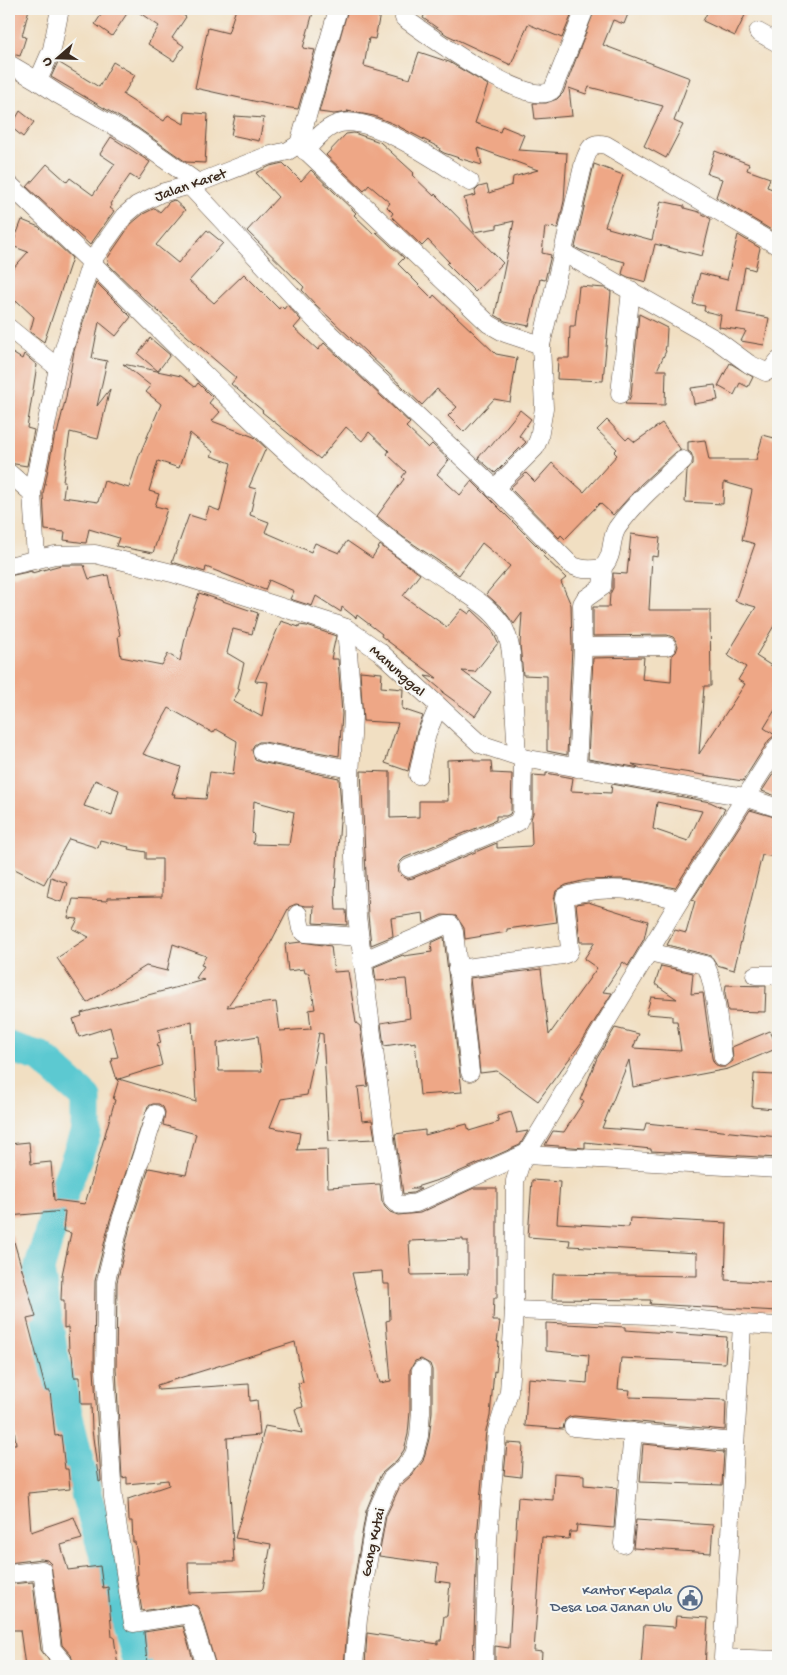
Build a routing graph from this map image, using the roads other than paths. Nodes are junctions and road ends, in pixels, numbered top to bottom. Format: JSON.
{"nodes":[{"id":1,"x":60,"y":9,"type":"edge"},
{"id":2,"x":338,"y":9,"type":"edge"},
{"id":3,"x":585,"y":9,"type":"edge"},
{"id":4,"x":404,"y":18,"type":"dead end"},
{"id":5,"x":758,"y":32,"type":"dead end"},
{"id":6,"x":778,"y":43,"type":"edge"},
{"id":7,"x":9,"y":64,"type":"edge"},
{"id":8,"x":38,"y":81,"type":"junction"},
{"id":9,"x":302,"y":148,"type":"junction"},
{"id":10,"x":470,"y":182,"type":"dead end"},
{"id":11,"x":9,"y":184,"type":"edge"},
{"id":12,"x":194,"y":184,"type":"junction"},
{"id":13,"x":778,"y":246,"type":"edge"},
{"id":14,"x":564,"y":253,"type":"junction"},
{"id":15,"x":91,"y":262,"type":"junction"},
{"id":16,"x":630,"y":290,"type":"junction"},
{"id":17,"x":9,"y":328,"type":"edge"},
{"id":18,"x":542,"y":345,"type":"junction"},
{"id":19,"x":778,"y":361,"type":"edge"},
{"id":20,"x":58,"y":368,"type":"junction"},
{"id":21,"x":620,"y":394,"type":"dead end"},
{"id":22,"x":683,"y":460,"type":"dead end"},
{"id":23,"x":9,"y":473,"type":"edge"},
{"id":24,"x":494,"y":489,"type":"junction"},
{"id":25,"x":32,"y":493,"type":"junction"},
{"id":26,"x":36,"y":558,"type":"junction"},
{"id":27,"x":9,"y":566,"type":"edge"},
{"id":28,"x":602,"y":568,"type":"junction"},
{"id":29,"x":346,"y":628,"type":"junction"},
{"id":30,"x":667,"y":646,"type":"dead end"},
{"id":31,"x":583,"y":647,"type":"junction"},
{"id":32,"x":438,"y":707,"type":"junction"},
{"id":33,"x":778,"y":746,"type":"edge"},
{"id":34,"x":262,"y":752,"type":"dead end"},
{"id":35,"x":520,"y":757,"type":"junction"},
{"id":36,"x":577,"y":768,"type":"junction"},
{"id":37,"x":350,"y":769,"type":"junction"},
{"id":38,"x":418,"y":775,"type":"dead end"},
{"id":39,"x":745,"y":797,"type":"junction"},
{"id":40,"x":778,"y":808,"type":"edge"},
{"id":41,"x":409,"y":868,"type":"dead end"},
{"id":42,"x":680,"y":900,"type":"junction"},
{"id":43,"x":298,"y":914,"type":"dead end"},
{"id":44,"x":359,"y":937,"type":"junction"},
{"id":45,"x":649,"y":952,"type":"junction"},
{"id":46,"x":362,"y":961,"type":"junction"},
{"id":47,"x":457,"y":969,"type":"junction"},
{"id":48,"x":755,"y":975,"type":"dead end"},
{"id":49,"x":778,"y":975,"type":"edge"},
{"id":50,"x":723,"y":1057,"type":"dead end"},
{"id":51,"x":470,"y":1072,"type":"dead end"},
{"id":52,"x":155,"y":1114,"type":"dead end"},
{"id":53,"x":526,"y":1154,"type":"junction"},
{"id":54,"x":778,"y":1169,"type":"edge"},
{"id":55,"x":514,"y":1310,"type":"junction"},
{"id":56,"x":742,"y":1324,"type":"junction"},
{"id":57,"x":778,"y":1326,"type":"edge"},
{"id":58,"x":421,"y":1370,"type":"dead end"},
{"id":59,"x":573,"y":1427,"type":"dead end"},
{"id":60,"x":633,"y":1432,"type":"junction"},
{"id":61,"x":735,"y":1442,"type":"junction"},
{"id":62,"x":623,"y":1544,"type":"dead end"},
{"id":63,"x":9,"y":1574,"type":"edge"},
{"id":64,"x":778,"y":1660,"type":"edge"},
{"id":65,"x":723,"y":1662,"type":"edge"},
{"id":66,"x":64,"y":1666,"type":"edge"},
{"id":67,"x":206,"y":1666,"type":"edge"},
{"id":68,"x":354,"y":1666,"type":"edge"},
{"id":69,"x":484,"y":1666,"type":"edge"}],
"edges":[{"from":1,"to":8,"type":"street"},
{"from":2,"to":9,"type":"street"},
{"from":3,"to":4,"type":"street"},
{"from":5,"to":6,"type":"street"},
{"from":7,"to":8,"type":"street"},
{"from":8,"to":12,"type":"street"},
{"from":9,"to":10,"type":"street"},
{"from":9,"to":12,"type":"street","name":"Jalan Karet"},
{"from":9,"to":18,"type":"street"},
{"from":11,"to":15,"type":"street"},
{"from":12,"to":15,"type":"street","name":"Jalan Karet"},
{"from":12,"to":24,"type":"street"},
{"from":13,"to":14,"type":"street"},
{"from":14,"to":16,"type":"street"},
{"from":14,"to":18,"type":"street"},
{"from":15,"to":20,"type":"street","name":"Jalan Karet"},
{"from":15,"to":35,"type":"street"},
{"from":16,"to":19,"type":"street"},
{"from":16,"to":21,"type":"street"},
{"from":17,"to":20,"type":"street"},
{"from":18,"to":24,"type":"street"},
{"from":20,"to":25,"type":"street","name":"Jalan Karet"},
{"from":22,"to":28,"type":"street"},
{"from":23,"to":25,"type":"street"},
{"from":24,"to":28,"type":"street"},
{"from":25,"to":26,"type":"street","name":"Jalan Karet"},
{"from":26,"to":27,"type":"street","name":"Manunggal"},
{"from":26,"to":29,"type":"street","name":"Manunggal"},
{"from":28,"to":31,"type":"street"},
{"from":29,"to":32,"type":"street","name":"Manunggal"},
{"from":29,"to":37,"type":"street"},
{"from":30,"to":31,"type":"street"},
{"from":31,"to":36,"type":"street"},
{"from":32,"to":35,"type":"street","name":"Manunggal"},
{"from":32,"to":38,"type":"street"},
{"from":33,"to":39,"type":"street"},
{"from":34,"to":37,"type":"street"},
{"from":35,"to":36,"type":"street","name":"Manunggal"},
{"from":35,"to":41,"type":"street"},
{"from":36,"to":39,"type":"street","name":"Manunggal"},
{"from":37,"to":44,"type":"street"},
{"from":39,"to":40,"type":"street","name":"Manunggal"},
{"from":39,"to":42,"type":"street"},
{"from":42,"to":45,"type":"street"},
{"from":42,"to":47,"type":"street"},
{"from":43,"to":44,"type":"street"},
{"from":44,"to":46,"type":"street"},
{"from":45,"to":50,"type":"street"},
{"from":45,"to":53,"type":"street"},
{"from":46,"to":47,"type":"street"},
{"from":46,"to":53,"type":"street"},
{"from":47,"to":51,"type":"street"},
{"from":48,"to":49,"type":"street"},
{"from":52,"to":67,"type":"street"},
{"from":53,"to":54,"type":"street"},
{"from":53,"to":55,"type":"street"},
{"from":55,"to":56,"type":"street"},
{"from":55,"to":69,"type":"street"},
{"from":56,"to":57,"type":"street"},
{"from":56,"to":61,"type":"street"},
{"from":58,"to":68,"type":"street","name":"Gang Kutai"},
{"from":59,"to":60,"type":"street"},
{"from":60,"to":61,"type":"street"},
{"from":60,"to":62,"type":"street"},
{"from":61,"to":65,"type":"street"},
{"from":63,"to":66,"type":"street"},
{"from":64,"to":65,"type":"street"}]}
